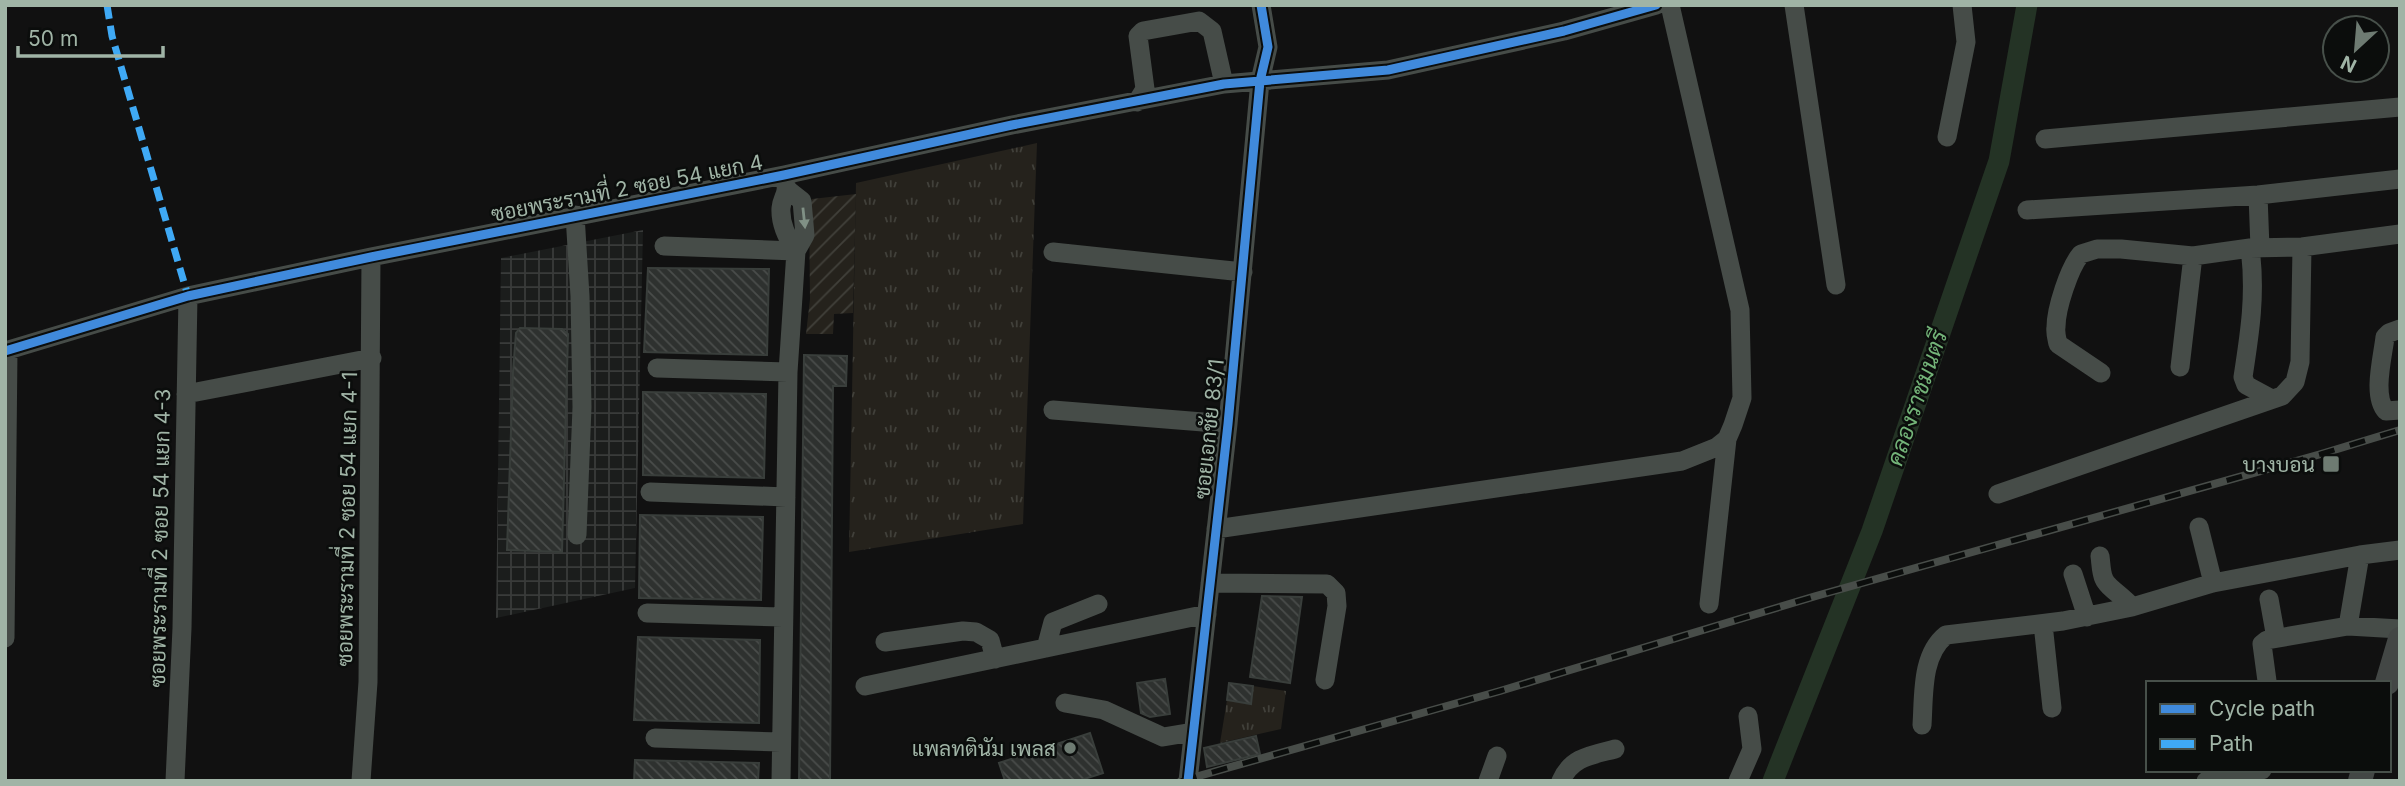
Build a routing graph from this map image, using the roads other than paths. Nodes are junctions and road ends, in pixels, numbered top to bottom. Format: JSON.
{"nodes":[{"id":1,"x":1261,"y":5,"type":"edge"},
{"id":2,"x":1656,"y":5,"type":"edge"},
{"id":3,"x":1671,"y":5,"type":"edge"},
{"id":4,"x":1794,"y":5,"type":"edge"},
{"id":5,"x":1962,"y":5,"type":"edge"},
{"id":6,"x":1260,"y":81,"type":"junction"},
{"id":7,"x":1224,"y":84,"type":"junction"},
{"id":8,"x":1137,"y":102,"type":"junction"},
{"id":9,"x":2400,"y":107,"type":"edge"},
{"id":10,"x":1947,"y":137,"type":"dead end"},
{"id":11,"x":2045,"y":139,"type":"dead end"},
{"id":12,"x":2400,"y":179,"type":"edge"},
{"id":13,"x":786,"y":183,"type":"junction"},
{"id":14,"x":2258,"y":195,"type":"junction"},
{"id":15,"x":2027,"y":210,"type":"dead end"},
{"id":16,"x":575,"y":215,"type":"junction"},
{"id":17,"x":2400,"y":234,"type":"edge"},
{"id":18,"x":664,"y":246,"type":"dead end"},
{"id":19,"x":2302,"y":247,"type":"junction"},
{"id":20,"x":2255,"y":248,"type":"junction"},
{"id":21,"x":796,"y":251,"type":"junction"},
{"id":22,"x":1053,"y":252,"type":"dead end"},
{"id":23,"x":2193,"y":256,"type":"junction"},
{"id":24,"x":371,"y":257,"type":"junction"},
{"id":25,"x":1243,"y":272,"type":"junction"},
{"id":26,"x":1836,"y":285,"type":"dead end"},
{"id":27,"x":188,"y":296,"type":"junction"},
{"id":28,"x":2400,"y":329,"type":"edge"},
{"id":29,"x":7,"y":350,"type":"edge"},
{"id":30,"x":372,"y":358,"type":"junction"},
{"id":31,"x":2180,"y":367,"type":"dead end"},
{"id":32,"x":657,"y":368,"type":"dead end"},
{"id":33,"x":788,"y":372,"type":"junction"},
{"id":34,"x":2101,"y":373,"type":"dead end"},
{"id":35,"x":186,"y":394,"type":"junction"},
{"id":36,"x":2272,"y":400,"type":"junction"},
{"id":37,"x":1053,"y":410,"type":"dead end"},
{"id":38,"x":2400,"y":410,"type":"edge"},
{"id":39,"x":1228,"y":424,"type":"junction"},
{"id":40,"x":1727,"y":439,"type":"junction"},
{"id":41,"x":650,"y":492,"type":"dead end"},
{"id":42,"x":1998,"y":494,"type":"dead end"},
{"id":43,"x":786,"y":497,"type":"junction"},
{"id":44,"x":2199,"y":527,"type":"dead end"},
{"id":45,"x":1216,"y":529,"type":"junction"},
{"id":46,"x":577,"y":535,"type":"dead end"},
{"id":47,"x":2400,"y":550,"type":"edge"},
{"id":48,"x":2360,"y":555,"type":"junction"},
{"id":49,"x":2100,"y":556,"type":"dead end"},
{"id":50,"x":2073,"y":574,"type":"dead end"},
{"id":51,"x":1210,"y":583,"type":"junction"},
{"id":52,"x":2213,"y":583,"type":"junction"},
{"id":53,"x":2269,"y":599,"type":"dead end"},
{"id":54,"x":1098,"y":604,"type":"dead end"},
{"id":55,"x":1709,"y":604,"type":"dead end"},
{"id":56,"x":2132,"y":607,"type":"junction"},
{"id":57,"x":646,"y":613,"type":"dead end"},
{"id":58,"x":1207,"y":614,"type":"junction"},
{"id":59,"x":783,"y":617,"type":"junction"},
{"id":60,"x":2087,"y":617,"type":"junction"},
{"id":61,"x":2043,"y":624,"type":"junction"},
{"id":62,"x":2348,"y":626,"type":"junction"},
{"id":63,"x":2400,"y":629,"type":"edge"},
{"id":64,"x":5,"y":638,"type":"edge"},
{"id":65,"x":2276,"y":638,"type":"junction"},
{"id":66,"x":2400,"y":639,"type":"edge"},
{"id":67,"x":885,"y":642,"type":"dead end"},
{"id":68,"x":1046,"y":648,"type":"junction"},
{"id":69,"x":995,"y":659,"type":"junction"},
{"id":70,"x":1325,"y":680,"type":"dead end"},
{"id":71,"x":2267,"y":681,"type":"dead end"},
{"id":72,"x":2388,"y":681,"type":"edge"},
{"id":73,"x":865,"y":686,"type":"dead end"},
{"id":74,"x":1065,"y":703,"type":"dead end"},
{"id":75,"x":2052,"y":708,"type":"dead end"},
{"id":76,"x":1748,"y":716,"type":"dead end"},
{"id":77,"x":1922,"y":725,"type":"dead end"},
{"id":78,"x":1193,"y":732,"type":"junction"},
{"id":79,"x":654,"y":738,"type":"dead end"},
{"id":80,"x":781,"y":742,"type":"junction"},
{"id":81,"x":1615,"y":749,"type":"dead end"},
{"id":82,"x":1497,"y":756,"type":"dead end"},
{"id":83,"x":2239,"y":772,"type":"edge"},
{"id":84,"x":175,"y":781,"type":"edge"},
{"id":85,"x":362,"y":781,"type":"edge"},
{"id":86,"x":780,"y":781,"type":"edge"},
{"id":87,"x":1188,"y":781,"type":"edge"},
{"id":88,"x":1488,"y":781,"type":"edge"},
{"id":89,"x":1561,"y":781,"type":"edge"},
{"id":90,"x":1738,"y":781,"type":"edge"},
{"id":91,"x":2206,"y":781,"type":"edge"}],
"edges":[{"from":1,"to":6,"type":"street","name":"ซอยเอกชัย 83/1"},
{"from":2,"to":6,"type":"street","name":"ซอยพระรามที่ 2 ซอย 54 แยก 4"},
{"from":3,"to":40,"type":"street"},
{"from":4,"to":26,"type":"street"},
{"from":5,"to":10,"type":"street"},
{"from":6,"to":7,"type":"street","name":"ซอยพระรามที่ 2 ซอย 54 แยก 4"},
{"from":6,"to":25,"type":"street","name":"ซอยเอกชัย 83/1"},
{"from":7,"to":8,"type":"street","name":"ซอยพระรามที่ 2 ซอย 54 แยก 4"},
{"from":7,"to":8,"type":"street"},
{"from":8,"to":13,"type":"street","name":"ซอยพระรามที่ 2 ซอย 54 แยก 4"},
{"from":9,"to":11,"type":"street"},
{"from":12,"to":14,"type":"street"},
{"from":13,"to":16,"type":"street","name":"ซอยพระรามที่ 2 ซอย 54 แยก 4"},
{"from":13,"to":21,"type":"street"},
{"from":14,"to":15,"type":"street"},
{"from":14,"to":20,"type":"street"},
{"from":16,"to":24,"type":"street","name":"ซอยพระรามที่ 2 ซอย 54 แยก 4"},
{"from":16,"to":46,"type":"street"},
{"from":17,"to":19,"type":"street"},
{"from":18,"to":21,"type":"street"},
{"from":19,"to":20,"type":"street"},
{"from":19,"to":36,"type":"street"},
{"from":20,"to":23,"type":"street"},
{"from":20,"to":36,"type":"street"},
{"from":21,"to":33,"type":"street"},
{"from":22,"to":25,"type":"street"},
{"from":23,"to":31,"type":"street"},
{"from":23,"to":34,"type":"street"},
{"from":24,"to":27,"type":"street","name":"ซอยพระรามที่ 2 ซอย 54 แยก 4"},
{"from":24,"to":30,"type":"street","name":"ซอยพระรามที่ 2 ซอย 54 แยก 4-1"},
{"from":25,"to":39,"type":"street","name":"ซอยเอกชัย 83/1"},
{"from":27,"to":29,"type":"street","name":"ซอยพระรามที่ 2 ซอย 54 แยก 4"},
{"from":27,"to":35,"type":"street","name":"ซอยพระรามที่ 2 ซอย 54 แยก 4-3"},
{"from":28,"to":38,"type":"street"},
{"from":29,"to":64,"type":"street"},
{"from":30,"to":35,"type":"street"},
{"from":30,"to":85,"type":"street","name":"ซอยพระรามที่ 2 ซอย 54 แยก 4-1"},
{"from":32,"to":33,"type":"street"},
{"from":33,"to":43,"type":"street"},
{"from":35,"to":84,"type":"street","name":"ซอยพระรามที่ 2 ซอย 54 แยก 4-3"},
{"from":36,"to":42,"type":"street"},
{"from":37,"to":39,"type":"street"},
{"from":39,"to":45,"type":"street","name":"ซอยเอกชัย 83/1"},
{"from":40,"to":45,"type":"street"},
{"from":40,"to":55,"type":"street"},
{"from":41,"to":43,"type":"street"},
{"from":43,"to":59,"type":"street"},
{"from":44,"to":52,"type":"street"},
{"from":45,"to":51,"type":"street","name":"ซอยเอกชัย 83/1"},
{"from":47,"to":48,"type":"street"},
{"from":48,"to":52,"type":"street"},
{"from":48,"to":62,"type":"street"},
{"from":49,"to":56,"type":"street"},
{"from":50,"to":60,"type":"street"},
{"from":51,"to":58,"type":"street","name":"ซอยเอกชัย 83/1"},
{"from":51,"to":70,"type":"street"},
{"from":52,"to":56,"type":"street"},
{"from":53,"to":65,"type":"street"},
{"from":54,"to":68,"type":"street"},
{"from":56,"to":60,"type":"street"},
{"from":57,"to":59,"type":"street"},
{"from":58,"to":68,"type":"street"},
{"from":58,"to":78,"type":"street","name":"ซอยเอกชัย 83/1"},
{"from":59,"to":80,"type":"street"},
{"from":60,"to":61,"type":"street"},
{"from":61,"to":75,"type":"street"},
{"from":61,"to":77,"type":"street"},
{"from":62,"to":63,"type":"street"},
{"from":62,"to":65,"type":"street"},
{"from":65,"to":71,"type":"street"},
{"from":66,"to":72,"type":"main road"},
{"from":67,"to":69,"type":"street"},
{"from":68,"to":69,"type":"street"},
{"from":69,"to":73,"type":"street"},
{"from":74,"to":78,"type":"street"},
{"from":76,"to":90,"type":"street"},
{"from":78,"to":87,"type":"street","name":"ซอยเอกชัย 83/1"},
{"from":79,"to":80,"type":"street"},
{"from":80,"to":86,"type":"street"},
{"from":81,"to":89,"type":"street"},
{"from":82,"to":88,"type":"street"},
{"from":83,"to":91,"type":"street"}]}
